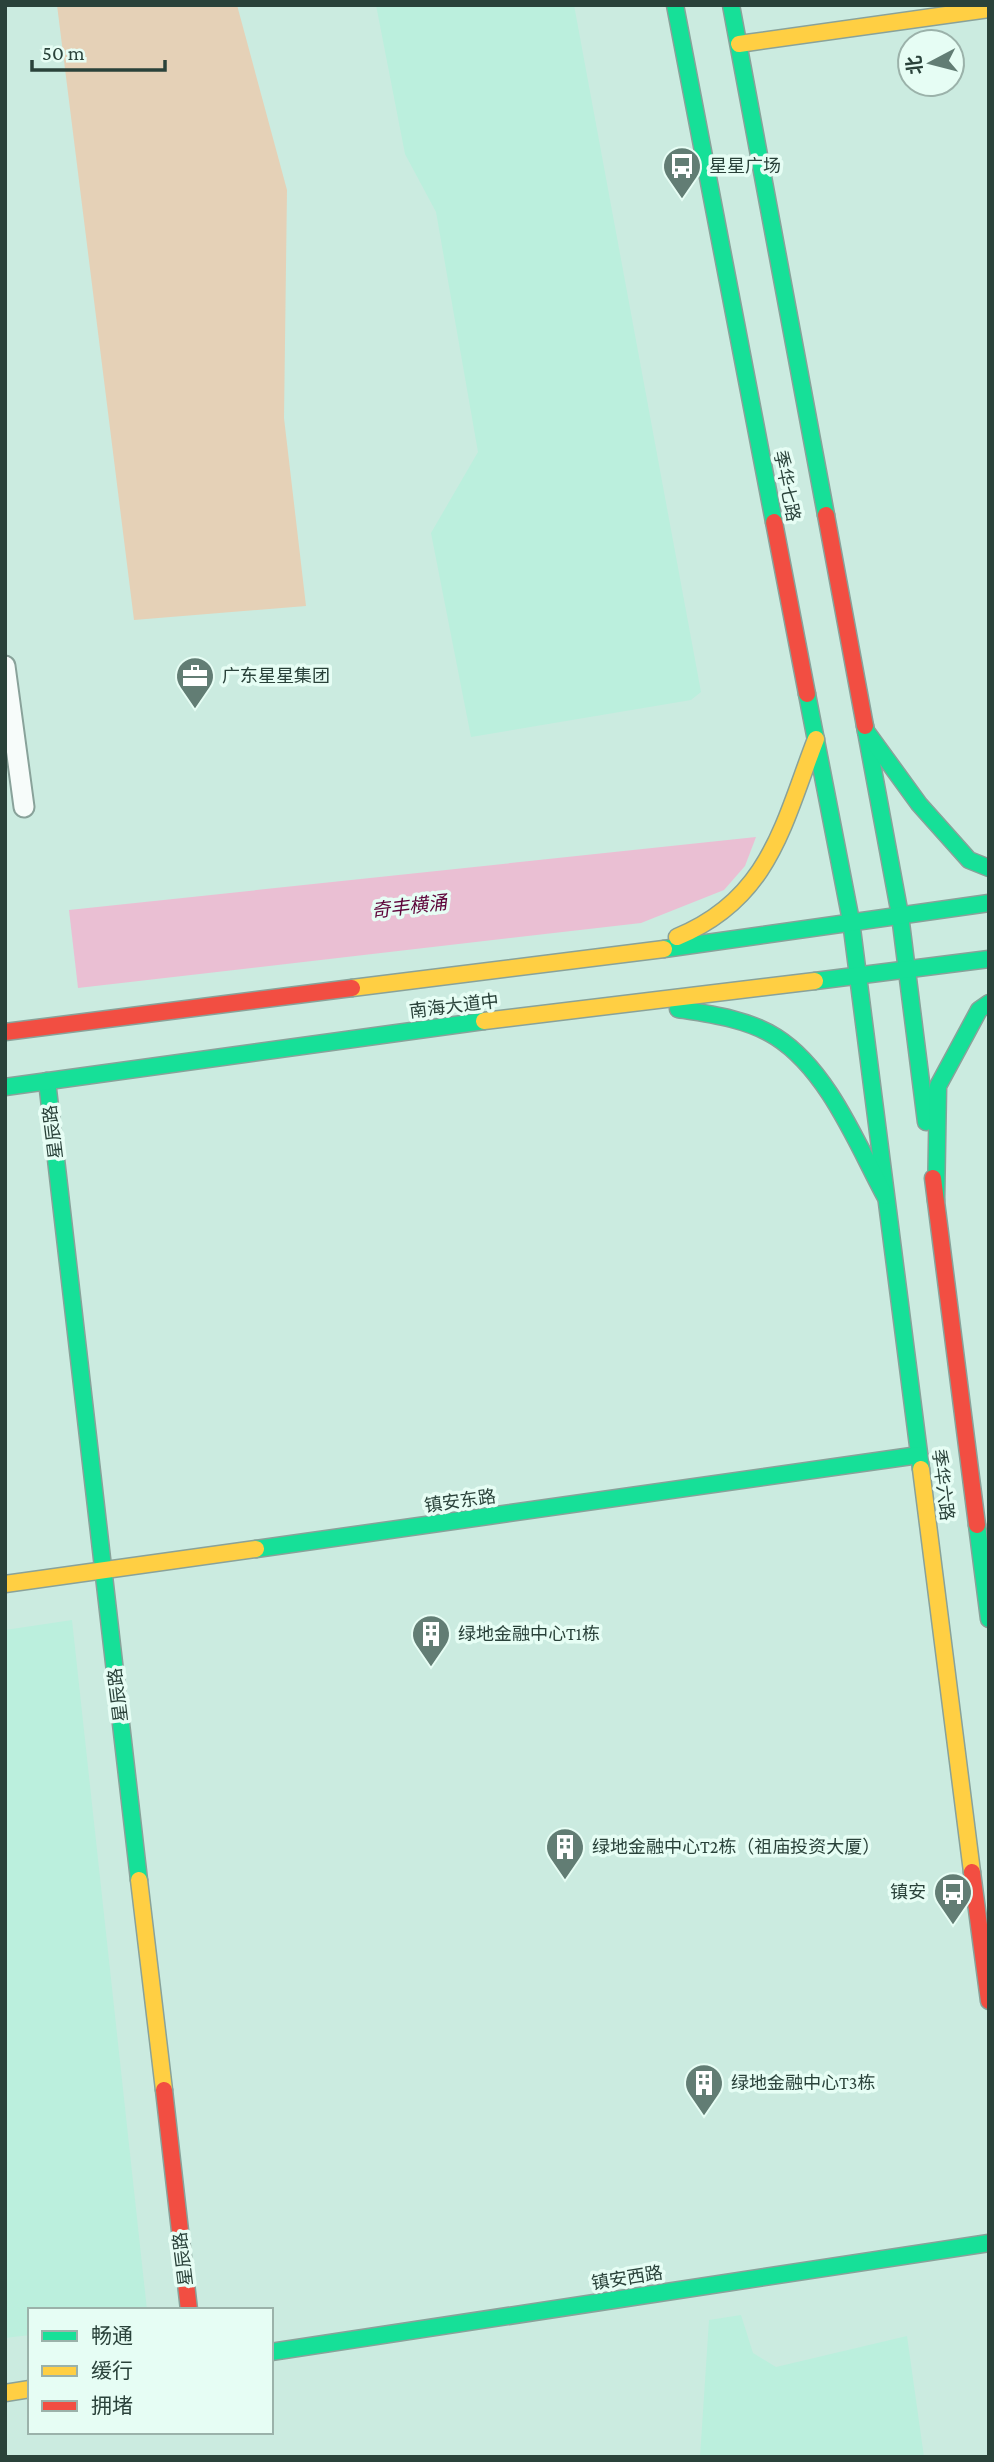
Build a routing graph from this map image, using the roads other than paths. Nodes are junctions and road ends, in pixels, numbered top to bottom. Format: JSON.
{"nodes":[{"id":1,"x":675,"y":5,"type":"edge"},
{"id":2,"x":732,"y":5,"type":"edge"},
{"id":3,"x":989,"y":9,"type":"edge"},
{"id":4,"x":739,"y":44,"type":"junction"},
{"id":5,"x":5,"y":666,"type":"edge"},
{"id":6,"x":866,"y":731,"type":"junction"},
{"id":7,"x":816,"y":739,"type":"junction"},
{"id":8,"x":5,"y":778,"type":"edge"},
{"id":9,"x":989,"y":868,"type":"edge"},
{"id":10,"x":989,"y":903,"type":"edge"},
{"id":11,"x":900,"y":915,"type":"junction"},
{"id":12,"x":851,"y":921,"type":"junction"},
{"id":13,"x":641,"y":952,"type":"junction"},
{"id":14,"x":989,"y":959,"type":"edge"},
{"id":15,"x":908,"y":970,"type":"junction"},
{"id":16,"x":859,"y":975,"type":"junction"},
{"id":17,"x":644,"y":1003,"type":"junction"},
{"id":18,"x":989,"y":1003,"type":"edge"},
{"id":19,"x":408,"y":1017,"type":"dead end"},
{"id":20,"x":5,"y":1032,"type":"edge"},
{"id":21,"x":399,"y":1032,"type":"junction"},
{"id":22,"x":47,"y":1081,"type":"junction"},
{"id":23,"x":5,"y":1087,"type":"edge"},
{"id":24,"x":885,"y":1196,"type":"junction"},
{"id":25,"x":936,"y":1201,"type":"junction"},
{"id":26,"x":919,"y":1455,"type":"junction"},
{"id":27,"x":103,"y":1570,"type":"junction"},
{"id":28,"x":5,"y":1584,"type":"edge"},
{"id":29,"x":989,"y":1619,"type":"edge"},
{"id":30,"x":989,"y":2001,"type":"edge"},
{"id":31,"x":989,"y":2243,"type":"edge"},
{"id":32,"x":188,"y":2308,"type":"edge"},
{"id":33,"x":273,"y":2352,"type":"edge"},
{"id":34,"x":28,"y":2389,"type":"edge"},
{"id":35,"x":5,"y":2393,"type":"edge"}],
"edges":[{"from":1,"to":7,"type":"main road","name":"季华七路"},
{"from":2,"to":4,"type":"main road","name":"季华七路"},
{"from":3,"to":4,"type":"main road"},
{"from":4,"to":6,"type":"main road","name":"季华七路"},
{"from":5,"to":8,"type":"street"},
{"from":6,"to":9,"type":"main road"},
{"from":6,"to":11,"type":"main road","name":"季华七路"},
{"from":7,"to":12,"type":"main road","name":"季华七路"},
{"from":7,"to":13,"type":"main road"},
{"from":10,"to":11,"type":"main road","name":"南海大道中"},
{"from":11,"to":12,"type":"main road","name":"南海大道中"},
{"from":11,"to":15,"type":"main road","name":"季华六路"},
{"from":12,"to":13,"type":"main road","name":"南海大道中"},
{"from":12,"to":16,"type":"main road","name":"季华七路"},
{"from":13,"to":20,"type":"main road","name":"南海大道中"},
{"from":14,"to":15,"type":"main road","name":"南海大道中"},
{"from":15,"to":16,"type":"main road","name":"南海大道中"},
{"from":15,"to":25,"type":"main road","name":"季华六路"},
{"from":16,"to":17,"type":"main road","name":"南海大道中"},
{"from":16,"to":24,"type":"main road","name":"季华六路"},
{"from":17,"to":21,"type":"main road","name":"南海大道中"},
{"from":17,"to":24,"type":"main road"},
{"from":18,"to":25,"type":"main road"},
{"from":19,"to":21,"type":"main road"},
{"from":21,"to":22,"type":"main road","name":"南海大道中"},
{"from":22,"to":23,"type":"main road","name":"南海大道中"},
{"from":22,"to":27,"type":"main road","name":"星辰路"},
{"from":24,"to":26,"type":"main road","name":"季华六路"},
{"from":25,"to":29,"type":"main road","name":"季华六路"},
{"from":26,"to":27,"type":"main road","name":"镇安东路"},
{"from":26,"to":30,"type":"main road","name":"季华六路"},
{"from":27,"to":28,"type":"main road","name":"镇安东路"},
{"from":27,"to":32,"type":"main road","name":"星辰路"},
{"from":31,"to":33,"type":"main road","name":"镇安西路"},
{"from":34,"to":35,"type":"main road"}]}
